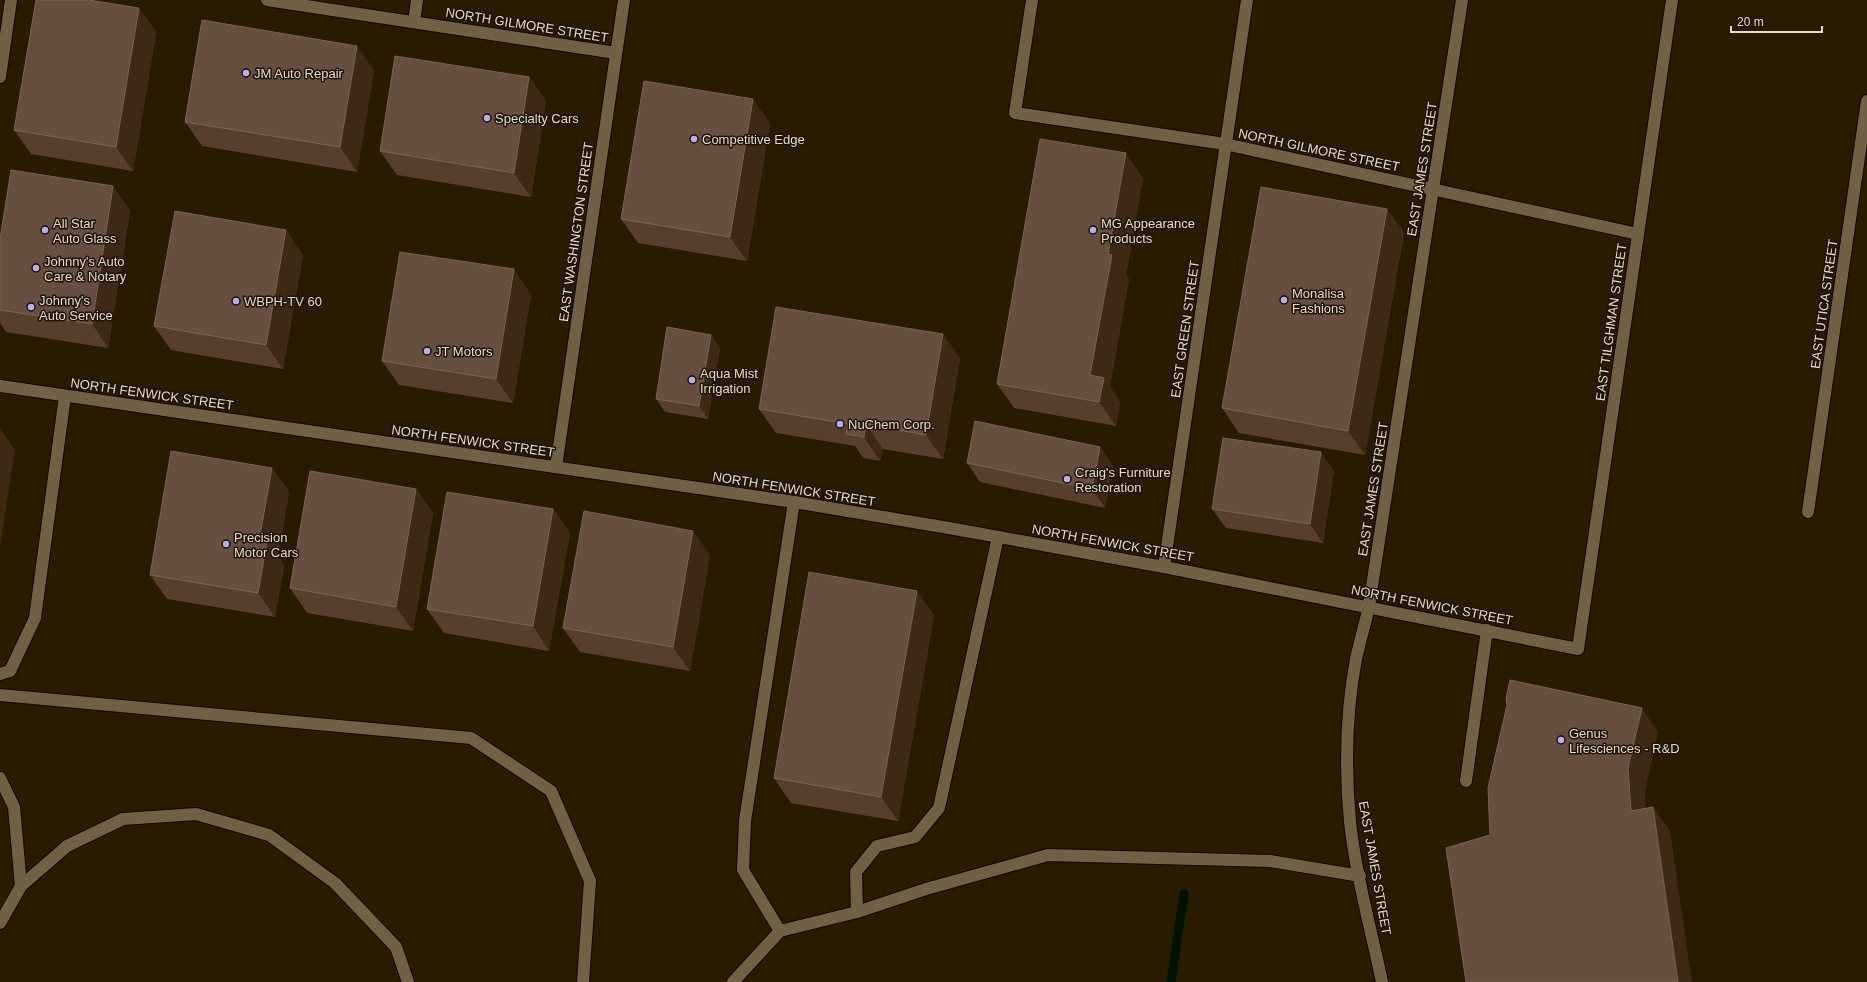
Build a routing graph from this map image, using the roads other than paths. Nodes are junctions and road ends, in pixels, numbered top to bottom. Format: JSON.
{"nodes":[{"id":1,"x":11,"y":0,"type":"edge"},
{"id":2,"x":267,"y":0,"type":"edge"},
{"id":3,"x":417,"y":0,"type":"edge"},
{"id":4,"x":624,"y":0,"type":"edge"},
{"id":5,"x":1032,"y":0,"type":"edge"},
{"id":6,"x":1246,"y":0,"type":"edge"},
{"id":7,"x":1462,"y":0,"type":"edge"},
{"id":8,"x":1672,"y":0,"type":"edge"},
{"id":9,"x":414,"y":22,"type":"junction"},
{"id":10,"x":616,"y":53,"type":"junction"},
{"id":11,"x":0,"y":77,"type":"edge"},
{"id":12,"x":1867,"y":101,"type":"edge"},
{"id":13,"x":1225,"y":144,"type":"junction"},
{"id":14,"x":1433,"y":189,"type":"junction"},
{"id":15,"x":1638,"y":234,"type":"junction"},
{"id":16,"x":0,"y":386,"type":"edge"},
{"id":17,"x":65,"y":396,"type":"junction"},
{"id":18,"x":556,"y":467,"type":"junction"},
{"id":19,"x":794,"y":502,"type":"junction"},
{"id":20,"x":1808,"y":512,"type":"dead end"},
{"id":21,"x":998,"y":537,"type":"junction"},
{"id":22,"x":1164,"y":566,"type":"junction"},
{"id":23,"x":1369,"y":606,"type":"junction"},
{"id":24,"x":1487,"y":630,"type":"junction"},
{"id":25,"x":1578,"y":649,"type":"joint"},
{"id":26,"x":0,"y":674,"type":"edge"},
{"id":27,"x":0,"y":695,"type":"edge"},
{"id":28,"x":0,"y":778,"type":"edge"},
{"id":29,"x":1466,"y":781,"type":"dead end"},
{"id":30,"x":1360,"y":876,"type":"junction"},
{"id":31,"x":21,"y":886,"type":"junction"},
{"id":32,"x":857,"y":912,"type":"junction"},
{"id":33,"x":0,"y":923,"type":"edge"},
{"id":34,"x":780,"y":931,"type":"junction"},
{"id":35,"x":408,"y":982,"type":"edge"},
{"id":36,"x":583,"y":982,"type":"edge"},
{"id":37,"x":733,"y":982,"type":"edge"},
{"id":38,"x":1382,"y":982,"type":"edge"}],
"edges":[{"from":1,"to":11,"type":"street"},
{"from":2,"to":9,"type":"street","name":"NORTH GILMORE STREET"},
{"from":3,"to":9,"type":"street"},
{"from":4,"to":10,"type":"street","name":"EAST WASHINGTON STREET"},
{"from":5,"to":13,"type":"street","name":"NORTH GILMORE STREET"},
{"from":6,"to":13,"type":"street","name":"EAST GREEN STREET"},
{"from":7,"to":14,"type":"street","name":"EAST JAMES STREET"},
{"from":8,"to":15,"type":"street","name":"EAST TILGHMAN STREET"},
{"from":9,"to":10,"type":"street","name":"NORTH GILMORE STREET"},
{"from":10,"to":18,"type":"street","name":"EAST WASHINGTON STREET"},
{"from":12,"to":20,"type":"street","name":"EAST UTICA STREET"},
{"from":13,"to":14,"type":"street","name":"NORTH GILMORE STREET"},
{"from":13,"to":22,"type":"street","name":"EAST GREEN STREET"},
{"from":14,"to":15,"type":"street","name":"NORTH GILMORE STREET"},
{"from":14,"to":23,"type":"street","name":"EAST JAMES STREET"},
{"from":15,"to":25,"type":"street","name":"EAST TILGHMAN STREET"},
{"from":16,"to":17,"type":"street","name":"NORTH FENWICK STREET"},
{"from":17,"to":18,"type":"street","name":"NORTH FENWICK STREET"},
{"from":17,"to":26,"type":"street"},
{"from":18,"to":19,"type":"street","name":"NORTH FENWICK STREET"},
{"from":19,"to":21,"type":"street","name":"NORTH FENWICK STREET"},
{"from":19,"to":34,"type":"street"},
{"from":21,"to":22,"type":"street","name":"NORTH FENWICK STREET"},
{"from":21,"to":32,"type":"street"},
{"from":22,"to":23,"type":"street","name":"NORTH FENWICK STREET"},
{"from":23,"to":24,"type":"street","name":"NORTH FENWICK STREET"},
{"from":23,"to":30,"type":"street","name":"EAST JAMES STREET"},
{"from":24,"to":25,"type":"street","name":"NORTH FENWICK STREET"},
{"from":24,"to":29,"type":"street"},
{"from":27,"to":36,"type":"street"},
{"from":28,"to":31,"type":"street"},
{"from":30,"to":32,"type":"street"},
{"from":30,"to":38,"type":"street","name":"EAST JAMES STREET"},
{"from":31,"to":33,"type":"street"},
{"from":31,"to":35,"type":"street"},
{"from":32,"to":34,"type":"street"},
{"from":34,"to":37,"type":"street"}]}
